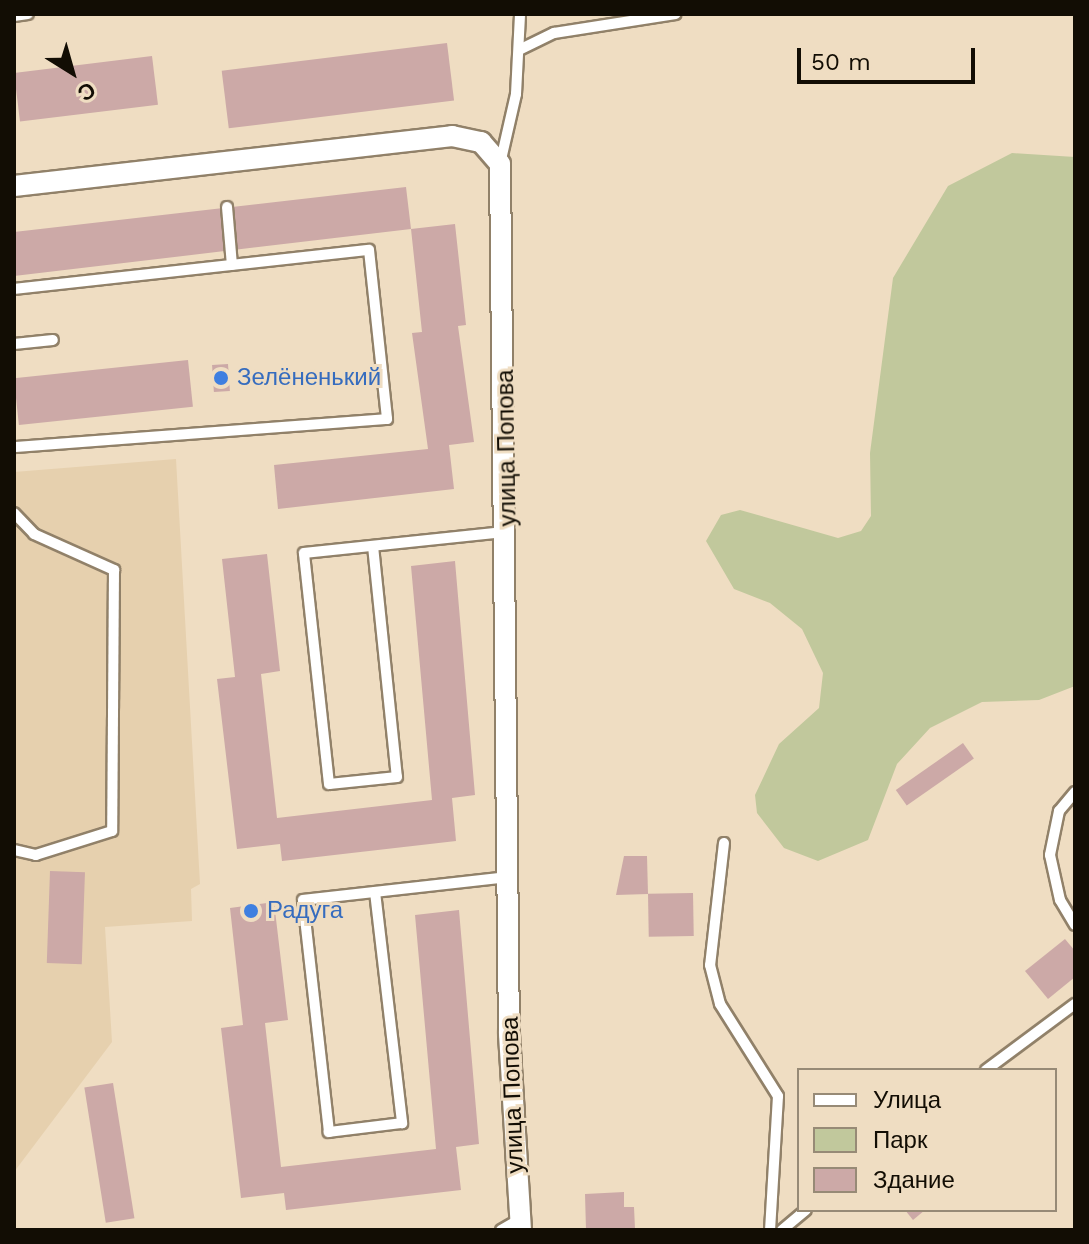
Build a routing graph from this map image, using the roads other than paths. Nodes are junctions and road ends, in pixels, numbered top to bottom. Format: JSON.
{"nodes":[{"id":1,"x":28,"y":14,"type":"edge"},
{"id":2,"x":520,"y":14,"type":"edge"},
{"id":3,"x":676,"y":14,"type":"edge"},
{"id":4,"x":14,"y":16,"type":"edge"},
{"id":5,"x":521,"y":49,"type":"junction"},
{"id":6,"x":500,"y":164,"type":"junction"},
{"id":7,"x":14,"y":186,"type":"edge"},
{"id":8,"x":227,"y":207,"type":"dead end"},
{"id":9,"x":232,"y":265,"type":"junction"},
{"id":10,"x":14,"y":289,"type":"edge"},
{"id":11,"x":53,"y":340,"type":"dead end"},
{"id":12,"x":14,"y":344,"type":"edge"},
{"id":13,"x":14,"y":447,"type":"edge"},
{"id":14,"x":14,"y":513,"type":"edge"},
{"id":15,"x":508,"y":531,"type":"junction"},
{"id":16,"x":373,"y":546,"type":"junction"},
{"id":17,"x":1075,"y":792,"type":"edge"},
{"id":18,"x":724,"y":843,"type":"dead end"},
{"id":19,"x":14,"y":850,"type":"edge"},
{"id":20,"x":510,"y":876,"type":"junction"},
{"id":21,"x":375,"y":892,"type":"junction"},
{"id":22,"x":1075,"y":925,"type":"edge"},
{"id":23,"x":1075,"y":1004,"type":"edge"},
{"id":24,"x":989,"y":1068,"type":"edge"},
{"id":25,"x":804,"y":1212,"type":"edge"},
{"id":26,"x":513,"y":1227,"type":"edge"},
{"id":27,"x":770,"y":1230,"type":"edge"},
{"id":28,"x":782,"y":1230,"type":"edge"}],
"edges":[{"from":1,"to":4,"type":"lane"},
{"from":2,"to":5,"type":"lane"},
{"from":3,"to":5,"type":"lane"},
{"from":5,"to":6,"type":"lane"},
{"from":6,"to":7,"type":"street"},
{"from":6,"to":15,"type":"street","name":"улица Попова"},
{"from":8,"to":9,"type":"lane"},
{"from":9,"to":10,"type":"lane"},
{"from":9,"to":13,"type":"lane"},
{"from":11,"to":12,"type":"lane"},
{"from":14,"to":19,"type":"lane"},
{"from":15,"to":16,"type":"lane"},
{"from":15,"to":20,"type":"street","name":"улица Попова"},
{"from":16,"to":16,"type":"lane"},
{"from":17,"to":22,"type":"lane"},
{"from":18,"to":27,"type":"lane"},
{"from":20,"to":21,"type":"lane"},
{"from":20,"to":26,"type":"street","name":"улица Попова"},
{"from":21,"to":21,"type":"lane"},
{"from":23,"to":24,"type":"lane"},
{"from":25,"to":28,"type":"lane"}]}
